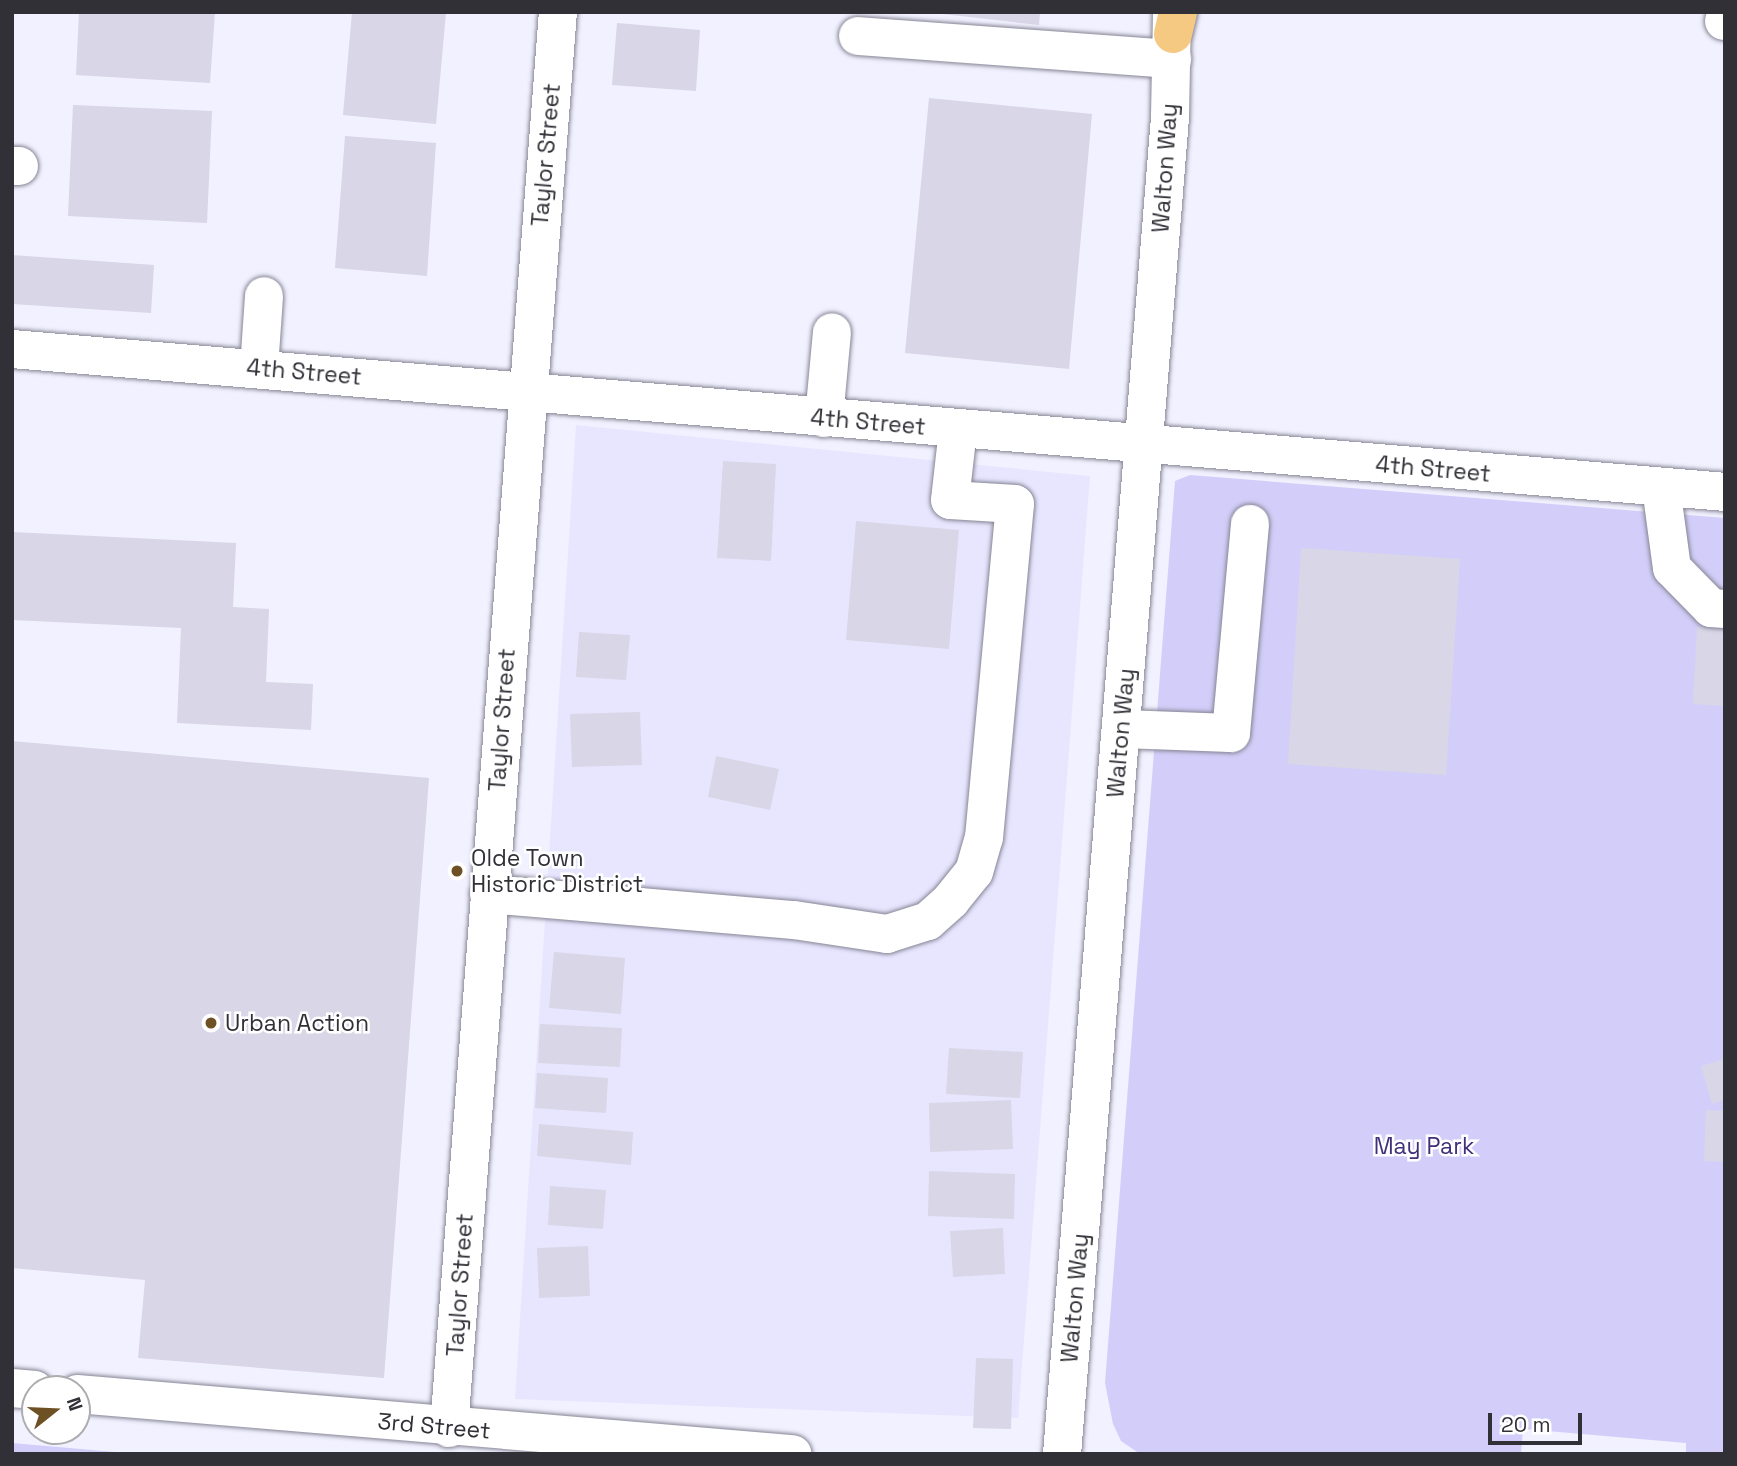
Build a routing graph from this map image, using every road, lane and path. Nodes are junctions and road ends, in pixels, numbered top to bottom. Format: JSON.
{"nodes":[{"id":1,"x":558,"y":12,"type":"edge"},
{"id":2,"x":1174,"y":29,"type":"edge"},
{"id":3,"x":858,"y":36,"type":"dead end"},
{"id":4,"x":264,"y":296,"type":"dead end"},
{"id":5,"x":832,"y":332,"type":"dead end"},
{"id":6,"x":12,"y":349,"type":"edge"},
{"id":7,"x":259,"y":368,"type":"junction"},
{"id":8,"x":527,"y":392,"type":"junction"},
{"id":9,"x":824,"y":418,"type":"junction"},
{"id":10,"x":958,"y":430,"type":"junction"},
{"id":11,"x":1142,"y":446,"type":"junction"},
{"id":12,"x":1661,"y":487,"type":"junction"},
{"id":13,"x":1725,"y":492,"type":"edge"},
{"id":14,"x":1250,"y":524,"type":"dead end"},
{"id":15,"x":1725,"y":609,"type":"edge"},
{"id":16,"x":1122,"y":729,"type":"junction"},
{"id":17,"x":489,"y":894,"type":"junction"},
{"id":18,"x":91,"y":1395,"type":"edge"},
{"id":19,"x":449,"y":1428,"type":"junction"},
{"id":20,"x":792,"y":1454,"type":"edge"},
{"id":21,"x":1062,"y":1454,"type":"edge"}],
"edges":[{"from":1,"to":8,"type":"street","name":"Taylor Street"},
{"from":2,"to":3,"type":"street"},
{"from":2,"to":11,"type":"street","name":"Walton Way"},
{"from":4,"to":7,"type":"street"},
{"from":5,"to":9,"type":"street"},
{"from":6,"to":7,"type":"street","name":"4th Street"},
{"from":7,"to":8,"type":"street","name":"4th Street"},
{"from":8,"to":9,"type":"street","name":"4th Street"},
{"from":8,"to":17,"type":"street","name":"Taylor Street"},
{"from":9,"to":10,"type":"street","name":"4th Street"},
{"from":10,"to":11,"type":"street","name":"4th Street"},
{"from":10,"to":17,"type":"street"},
{"from":11,"to":12,"type":"street","name":"4th Street"},
{"from":11,"to":16,"type":"street","name":"Walton Way"},
{"from":12,"to":13,"type":"street","name":"4th Street"},
{"from":12,"to":15,"type":"street"},
{"from":14,"to":16,"type":"street"},
{"from":16,"to":21,"type":"street","name":"Walton Way"},
{"from":17,"to":19,"type":"street","name":"Taylor Street"},
{"from":18,"to":19,"type":"street","name":"3rd Street"},
{"from":19,"to":20,"type":"street","name":"3rd Street"}]}
